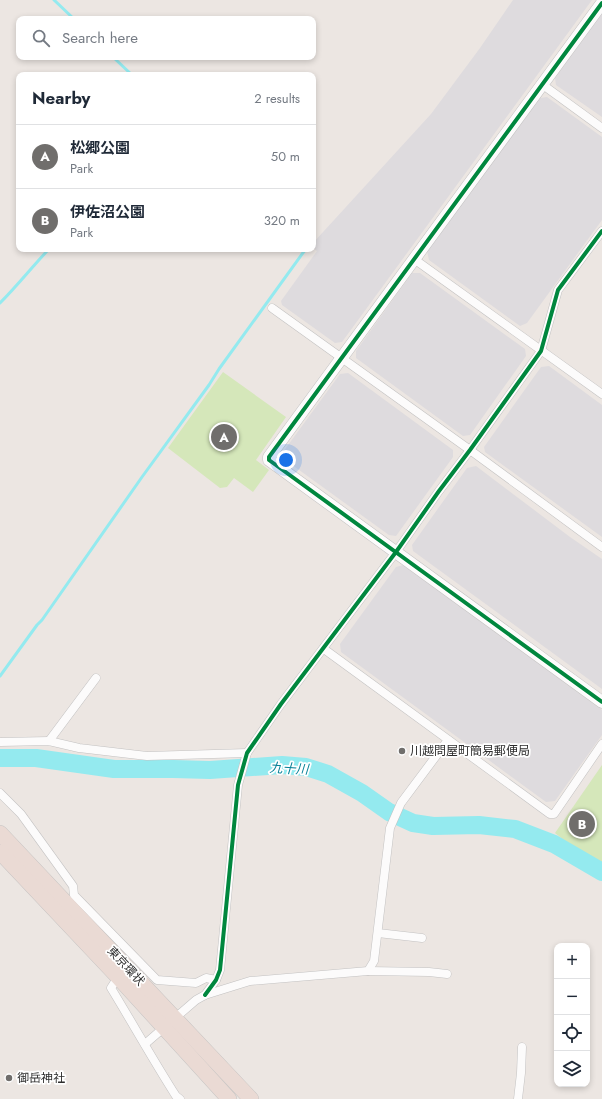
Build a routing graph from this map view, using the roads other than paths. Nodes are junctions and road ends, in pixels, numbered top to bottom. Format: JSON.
{"nodes":[{"id":1,"x":602,"y":3,"type":"edge"},
{"id":2,"x":543,"y":85,"type":"junction"},
{"id":3,"x":602,"y":128,"type":"edge"},
{"id":4,"x":602,"y":231,"type":"edge"},
{"id":5,"x":414,"y":258,"type":"junction"},
{"id":6,"x":272,"y":308,"type":"dead end"},
{"id":7,"x":541,"y":351,"type":"junction"},
{"id":8,"x":342,"y":359,"type":"junction"},
{"id":9,"x":602,"y":394,"type":"edge"},
{"id":10,"x":470,"y":450,"type":"junction"},
{"id":11,"x":602,"y":548,"type":"edge"},
{"id":12,"x":396,"y":552,"type":"junction"},
{"id":13,"x":324,"y":649,"type":"junction"},
{"id":14,"x":96,"y":678,"type":"dead end"},
{"id":15,"x":602,"y":702,"type":"edge"},
{"id":16,"x":448,"y":740,"type":"junction"},
{"id":17,"x":0,"y":742,"type":"edge"},
{"id":18,"x":49,"y":742,"type":"junction"},
{"id":19,"x":602,"y":744,"type":"edge"},
{"id":20,"x":246,"y":753,"type":"junction"},
{"id":21,"x":0,"y":793,"type":"edge"},
{"id":22,"x":0,"y":833,"type":"edge"},
{"id":23,"x":0,"y":852,"type":"edge"},
{"id":24,"x":72,"y":902,"type":"junction"},
{"id":25,"x":378,"y":933,"type":"junction"},
{"id":26,"x":422,"y":938,"type":"dead end"},
{"id":27,"x":368,"y":971,"type":"junction"},
{"id":28,"x":448,"y":974,"type":"dead end"},
{"id":29,"x":118,"y":977,"type":"junction"},
{"id":30,"x":216,"y":980,"type":"junction"},
{"id":31,"x":205,"y":995,"type":"junction"},
{"id":32,"x":169,"y":1023,"type":"junction"},
{"id":33,"x":145,"y":1044,"type":"junction"},
{"id":34,"x":522,"y":1047,"type":"dead end"},
{"id":35,"x":176,"y":1098,"type":"edge"},
{"id":36,"x":229,"y":1099,"type":"edge"},
{"id":37,"x":251,"y":1099,"type":"edge"},
{"id":38,"x":518,"y":1099,"type":"edge"}],
"edges":[{"from":1,"to":2,"type":"street"},
{"from":2,"to":3,"type":"street"},
{"from":2,"to":5,"type":"street"},
{"from":4,"to":7,"type":"street"},
{"from":5,"to":7,"type":"street"},
{"from":5,"to":8,"type":"street"},
{"from":6,"to":8,"type":"street"},
{"from":7,"to":9,"type":"street"},
{"from":7,"to":10,"type":"street"},
{"from":8,"to":10,"type":"street"},
{"from":8,"to":12,"type":"street"},
{"from":10,"to":11,"type":"street"},
{"from":10,"to":12,"type":"street"},
{"from":12,"to":13,"type":"street"},
{"from":12,"to":15,"type":"street"},
{"from":13,"to":16,"type":"street"},
{"from":13,"to":20,"type":"street"},
{"from":14,"to":18,"type":"street"},
{"from":16,"to":19,"type":"street"},
{"from":16,"to":25,"type":"street"},
{"from":17,"to":18,"type":"street"},
{"from":18,"to":20,"type":"street"},
{"from":20,"to":30,"type":"street"},
{"from":21,"to":24,"type":"street"},
{"from":22,"to":24,"type":"highway","name":"東京環状"},
{"from":23,"to":29,"type":"highway","name":"東京環状"},
{"from":24,"to":30,"type":"street"},
{"from":24,"to":32,"type":"highway","name":"東京環状"},
{"from":25,"to":26,"type":"street"},
{"from":25,"to":27,"type":"street"},
{"from":27,"to":28,"type":"street"},
{"from":27,"to":31,"type":"street"},
{"from":29,"to":32,"type":"highway","name":"東京環状"},
{"from":29,"to":33,"type":"street"},
{"from":30,"to":31,"type":"street"},
{"from":31,"to":32,"type":"street"},
{"from":32,"to":33,"type":"street"},
{"from":32,"to":36,"type":"highway","name":"東京環状"},
{"from":32,"to":37,"type":"highway","name":"東京環状"},
{"from":33,"to":35,"type":"street"},
{"from":34,"to":38,"type":"street"}]}
